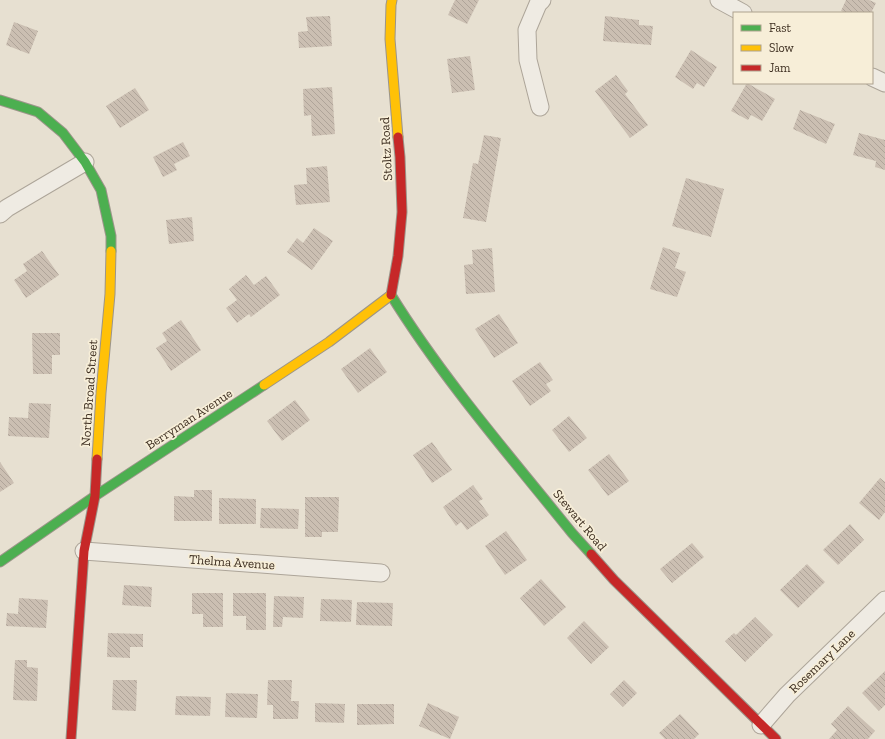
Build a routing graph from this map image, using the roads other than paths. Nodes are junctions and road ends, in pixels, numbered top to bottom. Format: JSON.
{"nodes":[{"id":1,"x":392,"y":0,"type":"edge"},
{"id":2,"x":542,"y":0,"type":"edge"},
{"id":3,"x":719,"y":0,"type":"edge"},
{"id":4,"x":741,"y":12,"type":"edge"},
{"id":5,"x":873,"y":77,"type":"edge"},
{"id":6,"x":885,"y":83,"type":"edge"},
{"id":7,"x":0,"y":100,"type":"edge"},
{"id":8,"x":540,"y":107,"type":"dead end"},
{"id":9,"x":85,"y":162,"type":"junction"},
{"id":10,"x":0,"y":214,"type":"edge"},
{"id":11,"x":391,"y":295,"type":"junction"},
{"id":12,"x":95,"y":496,"type":"junction"},
{"id":13,"x":84,"y":551,"type":"junction"},
{"id":14,"x":0,"y":562,"type":"edge"},
{"id":15,"x":381,"y":573,"type":"dead end"},
{"id":16,"x":885,"y":600,"type":"edge"},
{"id":17,"x":761,"y":725,"type":"junction"},
{"id":18,"x":71,"y":739,"type":"edge"},
{"id":19,"x":776,"y":739,"type":"edge"}],
"edges":[{"from":1,"to":11,"type":"street","name":"Stoltz Road"},
{"from":2,"to":8,"type":"street"},
{"from":3,"to":4,"type":"street"},
{"from":5,"to":6,"type":"street"},
{"from":7,"to":9,"type":"street","name":"North Broad Street"},
{"from":9,"to":10,"type":"street"},
{"from":9,"to":12,"type":"street","name":"North Broad Street"},
{"from":11,"to":12,"type":"street","name":"Berryman Avenue"},
{"from":11,"to":17,"type":"street","name":"Stewart Road"},
{"from":12,"to":13,"type":"street","name":"North Broad Street"},
{"from":12,"to":14,"type":"street","name":"Berryman Avenue"},
{"from":13,"to":15,"type":"street","name":"Thelma Avenue"},
{"from":13,"to":18,"type":"street","name":"North Broad Street"},
{"from":16,"to":17,"type":"street","name":"Rosemary Lane"},
{"from":17,"to":19,"type":"street","name":"Stewart Road"}]}
